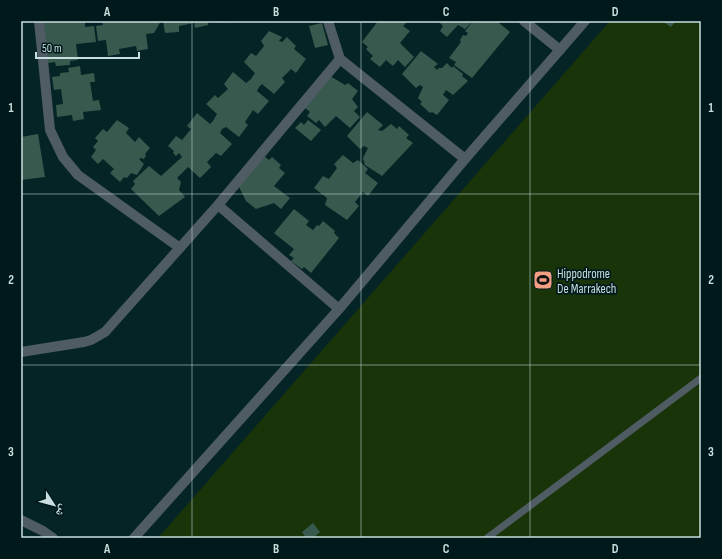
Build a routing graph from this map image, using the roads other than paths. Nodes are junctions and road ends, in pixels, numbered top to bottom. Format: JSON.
{"nodes":[{"id":1,"x":39,"y":21,"type":"edge"},
{"id":2,"x":328,"y":21,"type":"edge"},
{"id":3,"x":524,"y":21,"type":"edge"},
{"id":4,"x":585,"y":21,"type":"edge"},
{"id":5,"x":560,"y":50,"type":"junction"},
{"id":6,"x":340,"y":59,"type":"junction"},
{"id":7,"x":465,"y":159,"type":"junction"},
{"id":8,"x":218,"y":205,"type":"junction"},
{"id":9,"x":180,"y":248,"type":"junction"},
{"id":10,"x":339,"y":309,"type":"junction"},
{"id":11,"x":21,"y":352,"type":"edge"},
{"id":12,"x":701,"y":378,"type":"edge"},
{"id":13,"x":21,"y":520,"type":"edge"},
{"id":14,"x":53,"y":538,"type":"edge"},
{"id":15,"x":134,"y":538,"type":"edge"},
{"id":16,"x":488,"y":538,"type":"edge"}],
"edges":[{"from":1,"to":9,"type":"street"},
{"from":2,"to":6,"type":"street"},
{"from":3,"to":5,"type":"street"},
{"from":4,"to":5,"type":"street"},
{"from":5,"to":7,"type":"street"},
{"from":6,"to":7,"type":"street"},
{"from":6,"to":8,"type":"street"},
{"from":7,"to":10,"type":"street"},
{"from":8,"to":9,"type":"street"},
{"from":8,"to":10,"type":"street"},
{"from":9,"to":11,"type":"street"},
{"from":10,"to":15,"type":"street"},
{"from":12,"to":16,"type":"lane"},
{"from":13,"to":14,"type":"street"}]}
